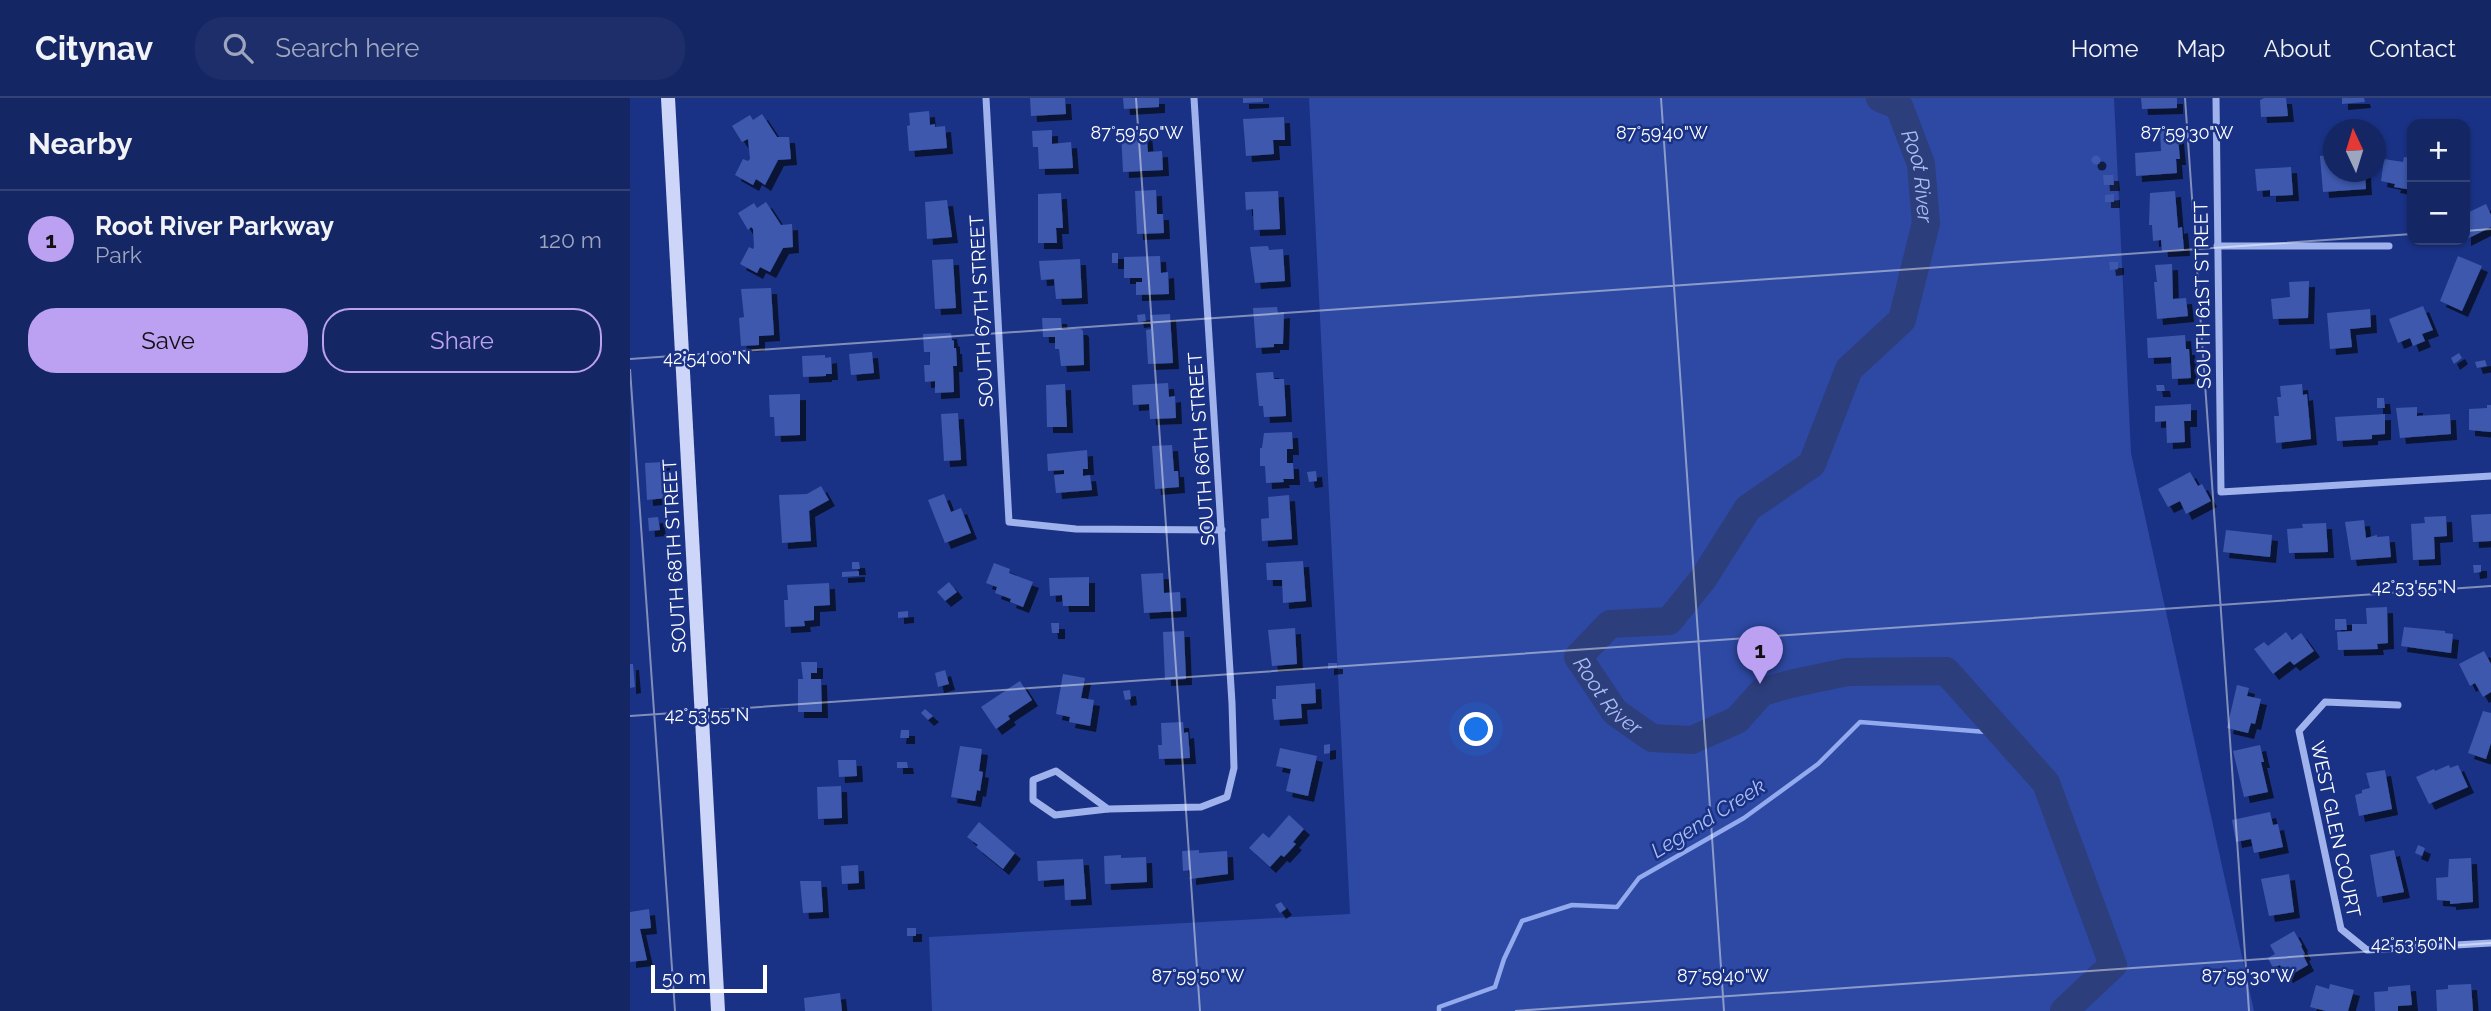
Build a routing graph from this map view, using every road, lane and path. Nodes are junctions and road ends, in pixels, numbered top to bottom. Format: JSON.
{"nodes":[{"id":1,"x":668,"y":98,"type":"edge"},
{"id":2,"x":986,"y":98,"type":"edge"},
{"id":3,"x":1194,"y":98,"type":"edge"},
{"id":4,"x":2216,"y":98,"type":"edge"},
{"id":5,"x":2217,"y":246,"type":"junction"},
{"id":6,"x":2389,"y":246,"type":"dead end"},
{"id":7,"x":2491,"y":476,"type":"edge"},
{"id":8,"x":1222,"y":530,"type":"junction"},
{"id":9,"x":2399,"y":705,"type":"dead end"},
{"id":10,"x":1108,"y":809,"type":"junction"},
{"id":11,"x":2491,"y":943,"type":"edge"},
{"id":12,"x":718,"y":1011,"type":"edge"}],
"edges":[{"from":1,"to":12,"type":"street","name":"SOUTH 68TH STREET"},
{"from":2,"to":8,"type":"street","name":"SOUTH 67TH STREET"},
{"from":3,"to":8,"type":"street","name":"SOUTH 66TH STREET"},
{"from":4,"to":5,"type":"street","name":"SOUTH 61ST STREET"},
{"from":5,"to":6,"type":"street"},
{"from":5,"to":7,"type":"street","name":"SOUTH 61ST STREET"},
{"from":8,"to":10,"type":"street","name":"SOUTH 66TH STREET"},
{"from":9,"to":11,"type":"street","name":"WEST GLEN COURT"},
{"from":10,"to":10,"type":"street"}]}
